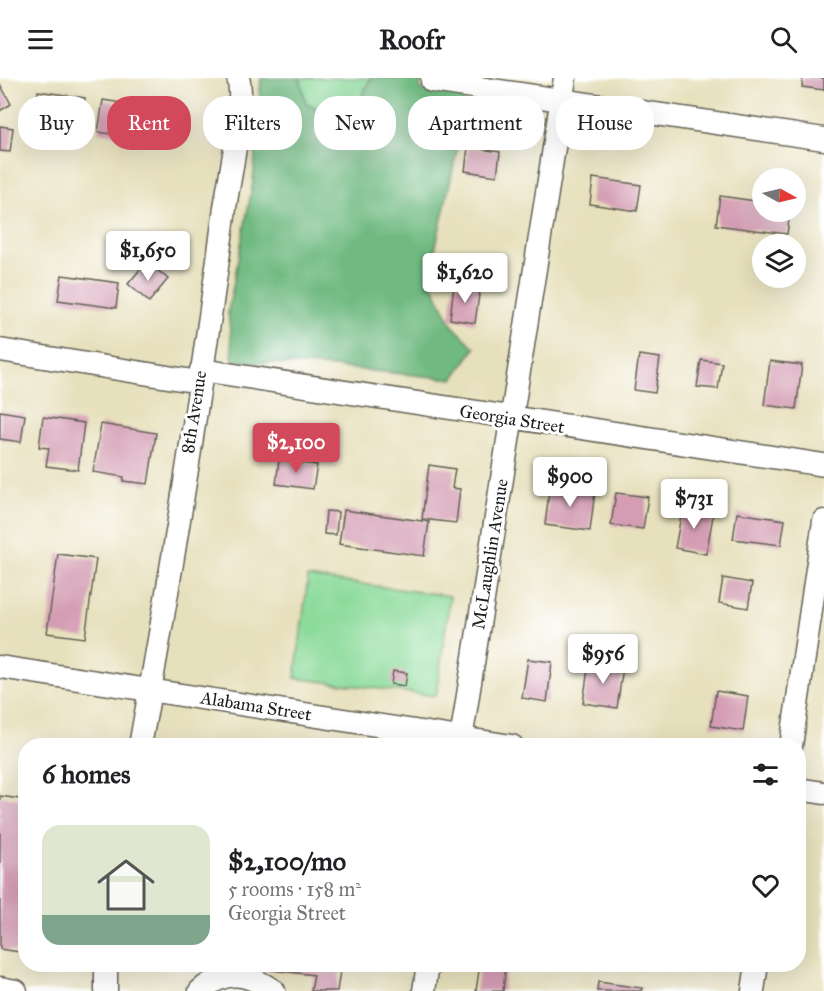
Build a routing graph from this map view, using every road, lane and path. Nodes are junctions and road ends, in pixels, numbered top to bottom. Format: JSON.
{"nodes":[{"id":1,"x":238,"y":78,"type":"edge"},
{"id":2,"x":432,"y":81,"type":"dead end"},
{"id":3,"x":563,"y":88,"type":"edge"},
{"id":4,"x":824,"y":139,"type":"edge"},
{"id":5,"x":0,"y":350,"type":"edge"},
{"id":6,"x":200,"y":376,"type":"junction"},
{"id":7,"x":511,"y":419,"type":"junction"},
{"id":8,"x":824,"y":465,"type":"edge"},
{"id":9,"x":824,"y":522,"type":"edge"},
{"id":10,"x":0,"y":667,"type":"edge"},
{"id":11,"x":150,"y":690,"type":"junction"},
{"id":12,"x":141,"y":738,"type":"edge"},
{"id":13,"x":437,"y":738,"type":"edge"},
{"id":14,"x":462,"y":738,"type":"edge"},
{"id":15,"x":792,"y":738,"type":"edge"},
{"id":16,"x":806,"y":790,"type":"edge"},
{"id":17,"x":824,"y":793,"type":"edge"},
{"id":18,"x":106,"y":972,"type":"edge"},
{"id":19,"x":427,"y":972,"type":"edge"},
{"id":20,"x":756,"y":972,"type":"edge"},
{"id":21,"x":0,"y":988,"type":"edge"},
{"id":22,"x":15,"y":991,"type":"edge"},
{"id":23,"x":106,"y":991,"type":"edge"},
{"id":24,"x":200,"y":991,"type":"edge"},
{"id":25,"x":274,"y":991,"type":"edge"},
{"id":26,"x":423,"y":991,"type":"edge"},
{"id":27,"x":753,"y":991,"type":"edge"}],
"edges":[{"from":1,"to":6,"type":"street","name":"8th Avenue"},
{"from":2,"to":3,"type":"street"},
{"from":3,"to":4,"type":"street"},
{"from":3,"to":7,"type":"street","name":"McLaughlin Avenue"},
{"from":5,"to":6,"type":"street","name":"Georgia Street"},
{"from":6,"to":7,"type":"street","name":"Georgia Street"},
{"from":6,"to":11,"type":"street","name":"8th Avenue"},
{"from":7,"to":8,"type":"street","name":"Georgia Street"},
{"from":7,"to":14,"type":"street","name":"McLaughlin Avenue"},
{"from":9,"to":15,"type":"street"},
{"from":10,"to":11,"type":"street","name":"Alabama Street"},
{"from":11,"to":12,"type":"street","name":"8th Avenue"},
{"from":11,"to":13,"type":"street","name":"Alabama Street"},
{"from":16,"to":17,"type":"street"},
{"from":18,"to":23,"type":"street"},
{"from":19,"to":26,"type":"street"},
{"from":20,"to":27,"type":"street"},
{"from":21,"to":22,"type":"street"},
{"from":24,"to":25,"type":"street"}]}
